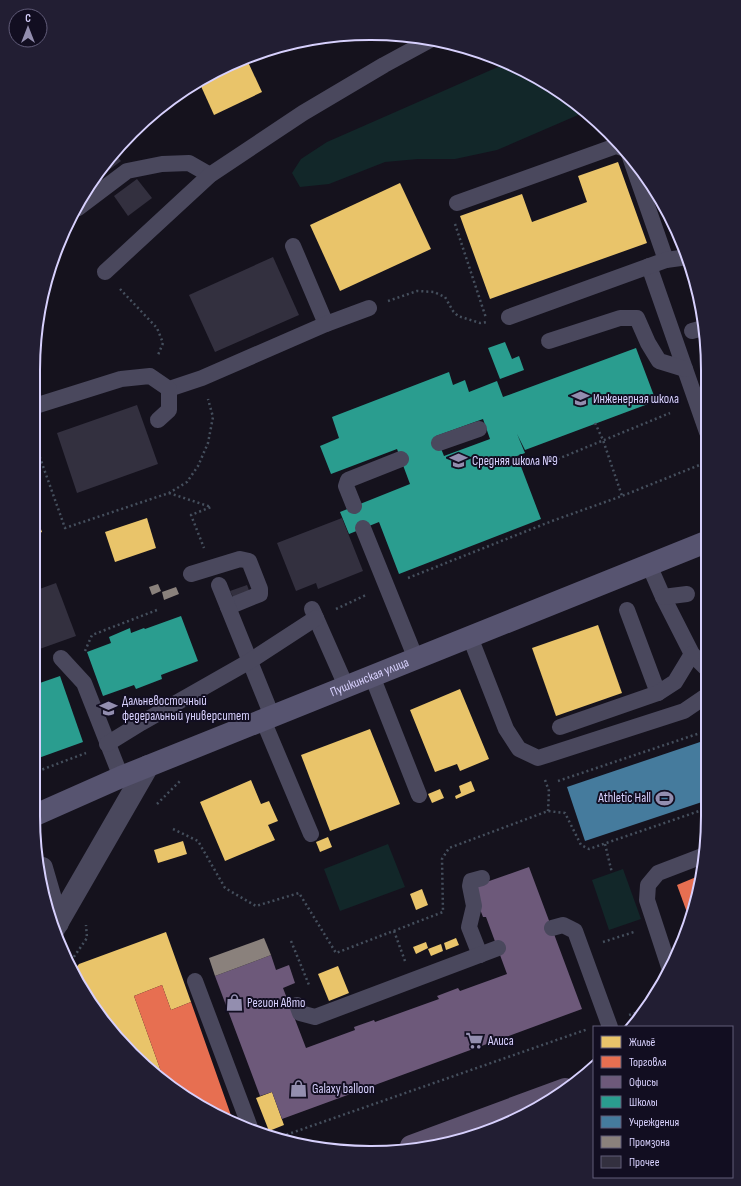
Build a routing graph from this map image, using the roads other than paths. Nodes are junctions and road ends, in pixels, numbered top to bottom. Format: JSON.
{"nodes":[{"id":1,"x":422,"y":44,"type":"edge"},
{"id":2,"x":613,"y":147,"type":"edge"},
{"id":3,"x":636,"y":173,"type":"edge"},
{"id":4,"x":210,"y":175,"type":"junction"},
{"id":5,"x":86,"y":202,"type":"edge"},
{"id":6,"x":457,"y":203,"type":"road end"},
{"id":7,"x":292,"y":246,"type":"dead end"},
{"id":8,"x":681,"y":258,"type":"edge"},
{"id":9,"x":666,"y":260,"type":"junction"},
{"id":10,"x":649,"y":266,"type":"junction"},
{"id":11,"x":104,"y":272,"type":"road end"},
{"id":12,"x":370,"y":308,"type":"road end"},
{"id":13,"x":509,"y":316,"type":"dead end"},
{"id":14,"x":326,"y":324,"type":"junction"},
{"id":15,"x":549,"y":341,"type":"dead end"},
{"id":16,"x":685,"y":369,"type":"junction"},
{"id":17,"x":169,"y":389,"type":"junction"},
{"id":18,"x":40,"y":404,"type":"edge"},
{"id":19,"x":701,"y":415,"type":"edge"},
{"id":20,"x":158,"y":420,"type":"dead end"},
{"id":21,"x":478,"y":429,"type":"dead end"},
{"id":22,"x":439,"y":444,"type":"dead end"},
{"id":23,"x":401,"y":459,"type":"dead end"},
{"id":24,"x":354,"y":506,"type":"dead end"},
{"id":25,"x":363,"y":528,"type":"dead end"},
{"id":26,"x":701,"y":544,"type":"edge"},
{"id":27,"x":649,"y":565,"type":"junction"},
{"id":28,"x":190,"y":574,"type":"dead end"},
{"id":29,"x":219,"y":585,"type":"dead end"},
{"id":30,"x":687,"y":594,"type":"dead end"},
{"id":31,"x":663,"y":597,"type":"junction"},
{"id":32,"x":228,"y":607,"type":"junction"},
{"id":33,"x":627,"y":610,"type":"dead end"},
{"id":34,"x":470,"y":637,"type":"junction"},
{"id":35,"x":692,"y":654,"type":"junction"},
{"id":36,"x":61,"y":658,"type":"dead end"},
{"id":37,"x":416,"y":658,"type":"junction"},
{"id":38,"x":250,"y":661,"type":"junction"},
{"id":39,"x":701,"y":663,"type":"edge"},
{"id":40,"x":372,"y":676,"type":"junction"},
{"id":41,"x":346,"y":686,"type":"junction"},
{"id":42,"x":658,"y":693,"type":"junction"},
{"id":43,"x":701,"y":699,"type":"edge"},
{"id":44,"x":268,"y":718,"type":"junction"},
{"id":45,"x":560,"y":728,"type":"dead end"},
{"id":46,"x":107,"y":744,"type":"junction"},
{"id":47,"x":148,"y":766,"type":"junction"},
{"id":48,"x":121,"y":777,"type":"junction"},
{"id":49,"x":419,"y":795,"type":"dead end"},
{"id":50,"x":40,"y":813,"type":"edge"},
{"id":51,"x":311,"y":834,"type":"dead end"},
{"id":52,"x":698,"y":857,"type":"edge"},
{"id":53,"x":482,"y":878,"type":"dead end"},
{"id":54,"x":58,"y":922,"type":"edge"},
{"id":55,"x":552,"y":928,"type":"dead end"},
{"id":56,"x":498,"y":948,"type":"dead end"},
{"id":57,"x":480,"y":955,"type":"junction"},
{"id":58,"x":667,"y":962,"type":"edge"},
{"id":59,"x":195,"y":981,"type":"dead end"},
{"id":60,"x":296,"y":1005,"type":"dead end"},
{"id":61,"x":610,"y":1026,"type":"edge"},
{"id":62,"x":544,"y":1097,"type":"edge"},
{"id":63,"x":248,"y":1122,"type":"edge"},
{"id":64,"x":422,"y":1142,"type":"edge"}],
"edges":[{"from":1,"to":4,"type":"lane"},
{"from":2,"to":6,"type":"lane"},
{"from":3,"to":9,"type":"lane"},
{"from":4,"to":5,"type":"lane"},
{"from":4,"to":11,"type":"lane"},
{"from":7,"to":14,"type":"lane"},
{"from":8,"to":9,"type":"lane"},
{"from":9,"to":10,"type":"lane"},
{"from":10,"to":13,"type":"lane"},
{"from":10,"to":16,"type":"lane"},
{"from":12,"to":14,"type":"lane"},
{"from":14,"to":17,"type":"lane"},
{"from":15,"to":16,"type":"lane"},
{"from":16,"to":19,"type":"lane"},
{"from":17,"to":18,"type":"lane"},
{"from":17,"to":20,"type":"lane"},
{"from":21,"to":22,"type":"lane"},
{"from":23,"to":24,"type":"lane"},
{"from":25,"to":37,"type":"lane"},
{"from":26,"to":27,"type":"main road","name":"Пушкинская улица"},
{"from":27,"to":31,"type":"lane"},
{"from":27,"to":34,"type":"main road","name":"Пушкинская улица"},
{"from":28,"to":32,"type":"lane"},
{"from":29,"to":32,"type":"lane"},
{"from":30,"to":31,"type":"lane"},
{"from":31,"to":35,"type":"lane"},
{"from":32,"to":38,"type":"lane"},
{"from":33,"to":42,"type":"lane"},
{"from":34,"to":37,"type":"main road","name":"Пушкинская улица"},
{"from":34,"to":43,"type":"lane"},
{"from":35,"to":39,"type":"lane"},
{"from":35,"to":42,"type":"lane"},
{"from":36,"to":46,"type":"lane"},
{"from":37,"to":40,"type":"main road","name":"Пушкинская улица"},
{"from":38,"to":41,"type":"lane"},
{"from":38,"to":44,"type":"lane"},
{"from":38,"to":46,"type":"lane"},
{"from":40,"to":41,"type":"main road","name":"Пушкинская улица"},
{"from":40,"to":49,"type":"lane"},
{"from":41,"to":44,"type":"main road","name":"Пушкинская улица"},
{"from":42,"to":45,"type":"lane"},
{"from":44,"to":47,"type":"main road","name":"Пушкинская улица"},
{"from":44,"to":51,"type":"lane"},
{"from":46,"to":48,"type":"lane"},
{"from":47,"to":48,"type":"main road","name":"Пушкинская улица"},
{"from":47,"to":54,"type":"street"},
{"from":48,"to":50,"type":"main road","name":"Пушкинская улица"},
{"from":52,"to":58,"type":"lane"},
{"from":53,"to":57,"type":"lane"},
{"from":55,"to":61,"type":"lane"},
{"from":56,"to":57,"type":"lane"},
{"from":57,"to":60,"type":"lane"},
{"from":59,"to":63,"type":"lane"},
{"from":62,"to":64,"type":"main road"}]}
